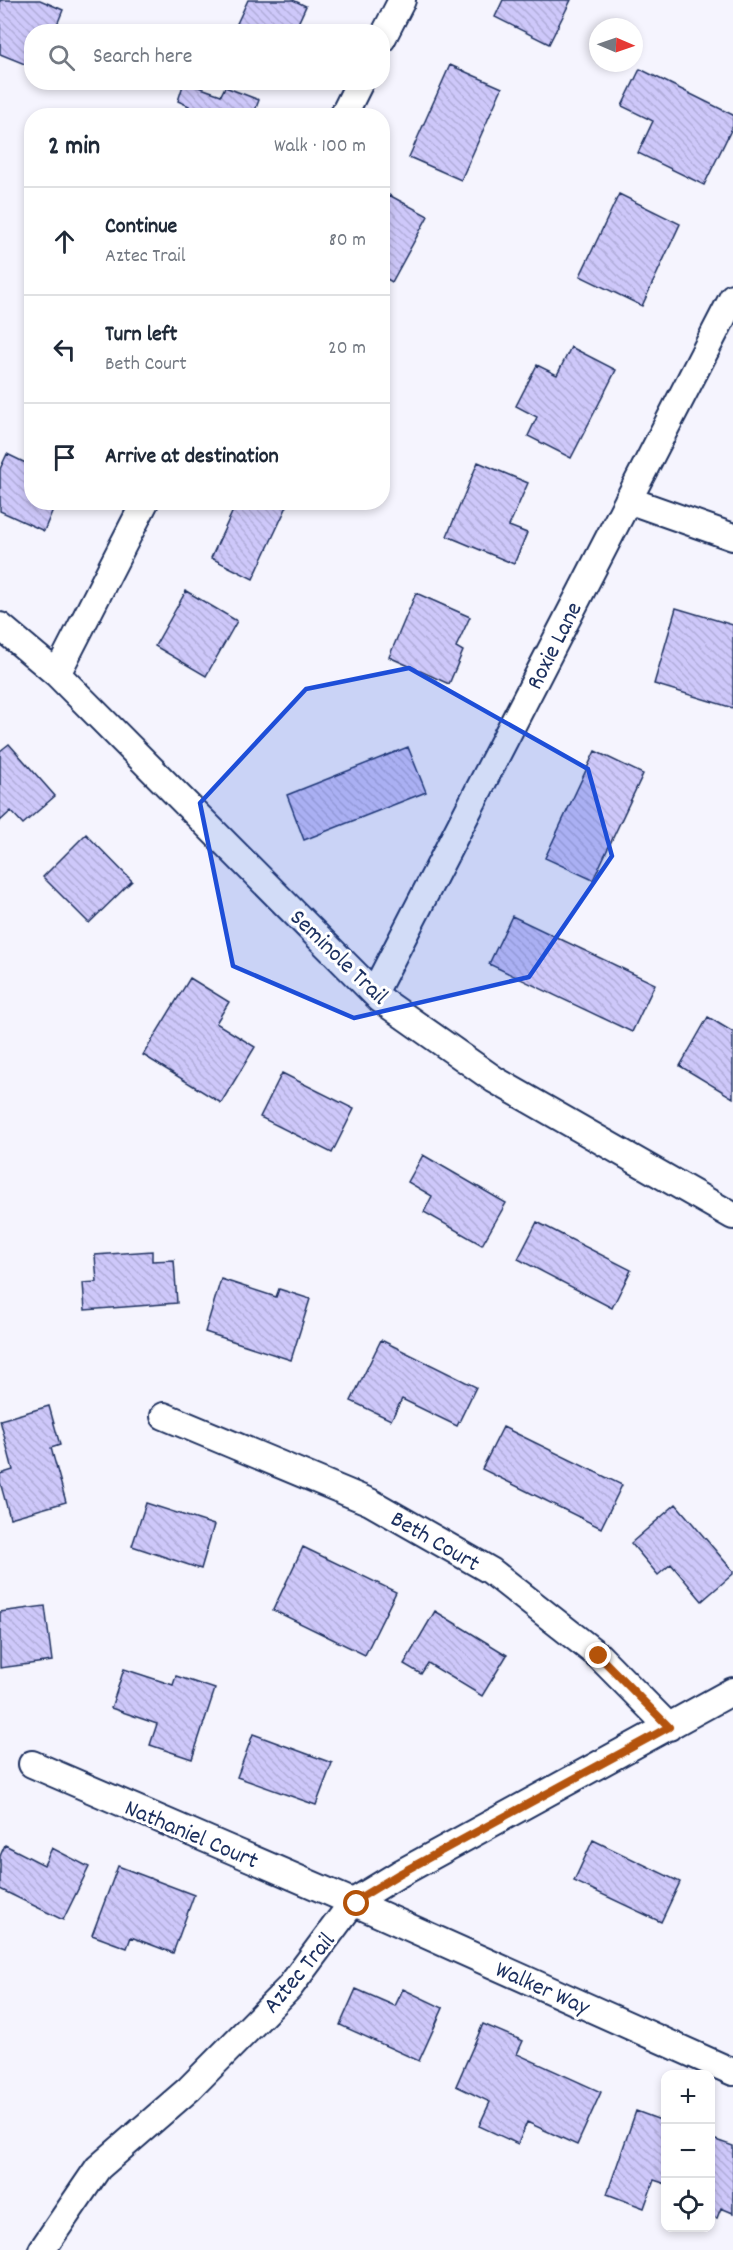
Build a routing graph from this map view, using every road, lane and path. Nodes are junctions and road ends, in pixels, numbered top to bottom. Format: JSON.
{"nodes":[{"id":1,"x":402,"y":0,"type":"edge"},
{"id":2,"x":390,"y":24,"type":"edge"},
{"id":3,"x":356,"y":90,"type":"edge"},
{"id":4,"x":347,"y":108,"type":"edge"},
{"id":5,"x":733,"y":297,"type":"edge"},
{"id":6,"x":628,"y":500,"type":"junction"},
{"id":7,"x":141,"y":510,"type":"edge"},
{"id":8,"x":733,"y":537,"type":"edge"},
{"id":9,"x":0,"y":626,"type":"edge"},
{"id":10,"x":57,"y":674,"type":"junction"},
{"id":11,"x":374,"y":993,"type":"junction"},
{"id":12,"x":733,"y":1216,"type":"edge"},
{"id":13,"x":164,"y":1416,"type":"dead end"},
{"id":14,"x":733,"y":1691,"type":"edge"},
{"id":15,"x":669,"y":1727,"type":"junction"},
{"id":16,"x":32,"y":1764,"type":"dead end"},
{"id":17,"x":353,"y":1902,"type":"junction"},
{"id":18,"x":733,"y":2072,"type":"edge"},
{"id":19,"x":42,"y":2250,"type":"edge"}],
"edges":[{"from":1,"to":2,"type":"street"},
{"from":3,"to":4,"type":"street"},
{"from":5,"to":6,"type":"street","name":"Roxie Lane"},
{"from":6,"to":8,"type":"street"},
{"from":6,"to":11,"type":"street","name":"Roxie Lane"},
{"from":7,"to":10,"type":"street"},
{"from":9,"to":10,"type":"street","name":"Seminole Trail"},
{"from":10,"to":11,"type":"street","name":"Seminole Trail"},
{"from":11,"to":12,"type":"street","name":"Seminole Trail"},
{"from":13,"to":15,"type":"street","name":"Beth Court"},
{"from":14,"to":15,"type":"street","name":"Aztec Trail"},
{"from":15,"to":17,"type":"street","name":"Aztec Trail"},
{"from":16,"to":17,"type":"street","name":"Nathaniel Court"},
{"from":17,"to":18,"type":"street","name":"Walker Way"},
{"from":17,"to":19,"type":"street","name":"Aztec Trail"}]}
